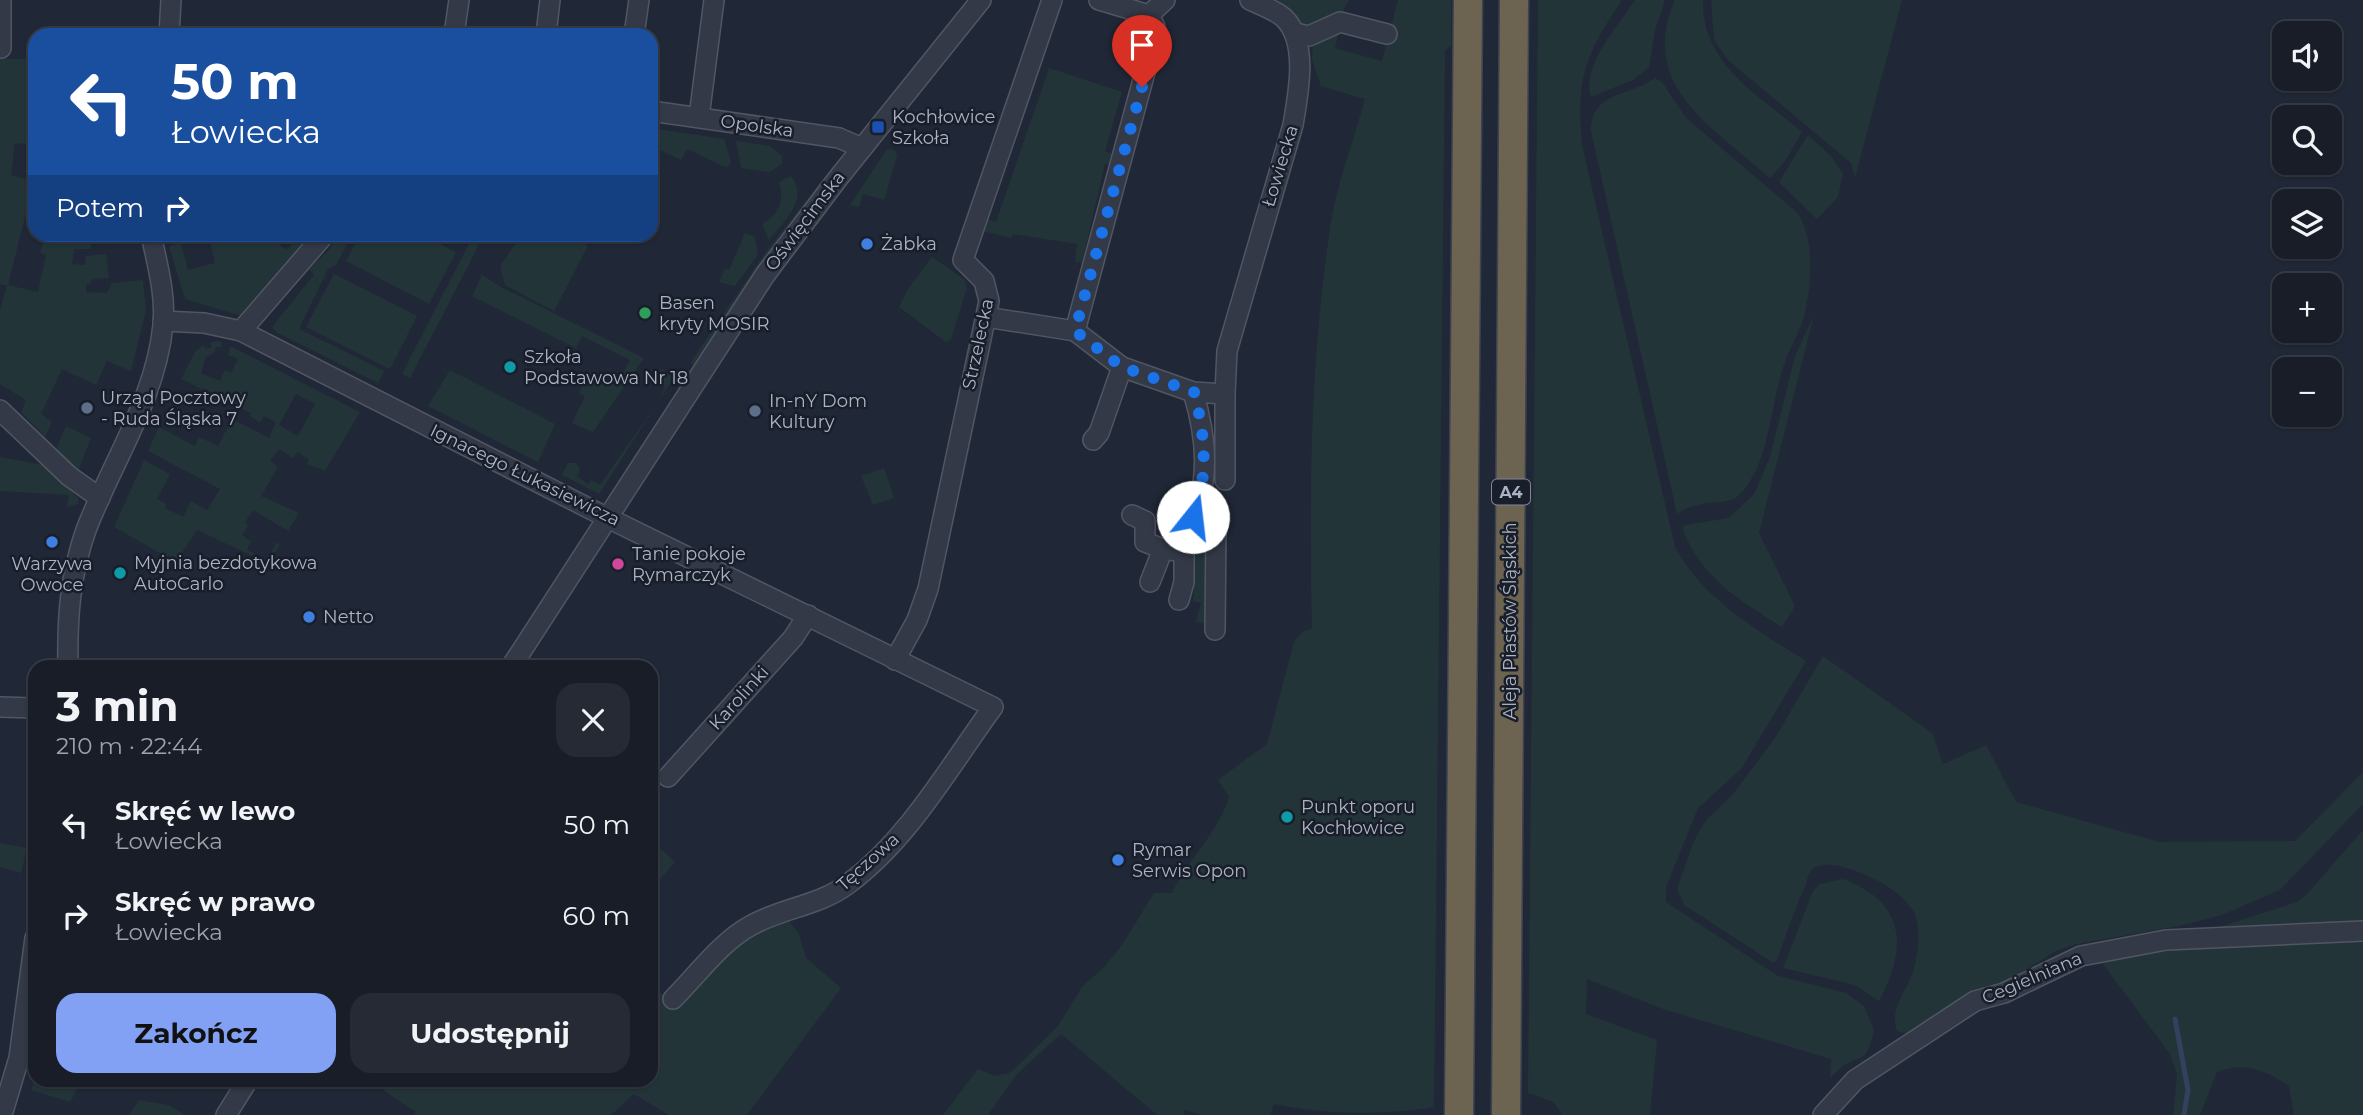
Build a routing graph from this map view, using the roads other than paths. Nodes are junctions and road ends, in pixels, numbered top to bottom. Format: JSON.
{"nodes":[{"id":1,"x":1,"y":0,"type":"edge"},
{"id":2,"x":171,"y":0,"type":"edge"},
{"id":3,"x":459,"y":0,"type":"edge"},
{"id":4,"x":550,"y":0,"type":"edge"},
{"id":5,"x":639,"y":0,"type":"edge"},
{"id":6,"x":714,"y":0,"type":"edge"},
{"id":7,"x":981,"y":0,"type":"edge"},
{"id":8,"x":1052,"y":0,"type":"edge"},
{"id":9,"x":1099,"y":0,"type":"edge"},
{"id":10,"x":1165,"y":0,"type":"edge"},
{"id":11,"x":1250,"y":0,"type":"edge"},
{"id":12,"x":1468,"y":0,"type":"edge"},
{"id":13,"x":1514,"y":0,"type":"edge"},
{"id":14,"x":1149,"y":15,"type":"junction"},
{"id":15,"x":169,"y":28,"type":"edge"},
{"id":16,"x":455,"y":28,"type":"edge"},
{"id":17,"x":547,"y":28,"type":"edge"},
{"id":18,"x":635,"y":28,"type":"edge"},
{"id":19,"x":1295,"y":33,"type":"junction"},
{"id":20,"x":1387,"y":34,"type":"dead end"},
{"id":21,"x":1,"y":48,"type":"edge"},
{"id":22,"x":658,"y":112,"type":"edge"},
{"id":23,"x":699,"y":117,"type":"junction"},
{"id":24,"x":862,"y":148,"type":"junction"},
{"id":25,"x":153,"y":242,"type":"edge"},
{"id":26,"x":318,"y":242,"type":"edge"},
{"id":27,"x":986,"y":317,"type":"junction"},
{"id":28,"x":163,"y":321,"type":"junction"},
{"id":29,"x":242,"y":331,"type":"junction"},
{"id":30,"x":1075,"y":331,"type":"junction"},
{"id":31,"x":1122,"y":367,"type":"junction"},
{"id":32,"x":1194,"y":392,"type":"junction"},
{"id":33,"x":1225,"y":394,"type":"junction"},
{"id":34,"x":0,"y":410,"type":"edge"},
{"id":35,"x":1093,"y":440,"type":"dead end"},
{"id":36,"x":1225,"y":480,"type":"dead end"},
{"id":37,"x":100,"y":498,"type":"junction"},
{"id":38,"x":1197,"y":506,"type":"junction"},
{"id":39,"x":1132,"y":515,"type":"dead end"},
{"id":40,"x":606,"y":517,"type":"junction"},
{"id":41,"x":1163,"y":550,"type":"junction"},
{"id":42,"x":1184,"y":552,"type":"junction"},
{"id":43,"x":1150,"y":582,"type":"dead end"},
{"id":44,"x":1179,"y":600,"type":"dead end"},
{"id":45,"x":808,"y":615,"type":"junction"},
{"id":46,"x":1214,"y":630,"type":"dead end"},
{"id":47,"x":68,"y":660,"type":"edge"},
{"id":48,"x":515,"y":660,"type":"edge"},
{"id":49,"x":895,"y":660,"type":"junction"},
{"id":50,"x":0,"y":707,"type":"edge"},
{"id":51,"x":993,"y":707,"type":"joint"},
{"id":52,"x":28,"y":708,"type":"edge"},
{"id":53,"x":668,"y":777,"type":"dead end"},
{"id":54,"x":2363,"y":931,"type":"edge"},
{"id":55,"x":28,"y":990,"type":"edge"},
{"id":56,"x":673,"y":999,"type":"dead end"},
{"id":57,"x":244,"y":1087,"type":"edge"},
{"id":58,"x":2,"y":1115,"type":"edge"},
{"id":59,"x":226,"y":1115,"type":"edge"},
{"id":60,"x":1459,"y":1115,"type":"edge"},
{"id":61,"x":1506,"y":1115,"type":"edge"},
{"id":62,"x":1824,"y":1115,"type":"edge"}],
"edges":[{"from":1,"to":21,"type":"street"},
{"from":2,"to":15,"type":"street"},
{"from":3,"to":16,"type":"street"},
{"from":4,"to":17,"type":"street"},
{"from":5,"to":18,"type":"street"},
{"from":6,"to":23,"type":"street"},
{"from":7,"to":24,"type":"street","name":"Oświęcimska"},
{"from":8,"to":27,"type":"street","name":"Strzelecka"},
{"from":9,"to":14,"type":"street"},
{"from":10,"to":14,"type":"street"},
{"from":11,"to":19,"type":"street"},
{"from":12,"to":60,"type":"highway"},
{"from":13,"to":61,"type":"highway","name":"Aleja Piastów Śląskich","number":"A4"},
{"from":14,"to":30,"type":"street"},
{"from":19,"to":20,"type":"street"},
{"from":19,"to":33,"type":"street","name":"Łowiecka"},
{"from":22,"to":23,"type":"street","name":"Opolska"},
{"from":23,"to":24,"type":"street","name":"Opolska"},
{"from":24,"to":40,"type":"street","name":"Oświęcimska"},
{"from":25,"to":28,"type":"street"},
{"from":26,"to":29,"type":"street"},
{"from":27,"to":30,"type":"street"},
{"from":27,"to":49,"type":"street","name":"Strzelecka"},
{"from":28,"to":29,"type":"street","name":"Ignacego Łukasiewicza"},
{"from":28,"to":37,"type":"street"},
{"from":29,"to":40,"type":"street","name":"Ignacego Łukasiewicza"},
{"from":30,"to":31,"type":"street"},
{"from":31,"to":32,"type":"street"},
{"from":31,"to":35,"type":"street"},
{"from":32,"to":33,"type":"street"},
{"from":32,"to":38,"type":"street"},
{"from":33,"to":36,"type":"street"},
{"from":34,"to":37,"type":"street"},
{"from":37,"to":47,"type":"street"},
{"from":38,"to":42,"type":"street"},
{"from":38,"to":46,"type":"street"},
{"from":39,"to":41,"type":"street"},
{"from":40,"to":45,"type":"street","name":"Ignacego Łukasiewicza"},
{"from":40,"to":48,"type":"street","name":"Oświęcimska"},
{"from":41,"to":42,"type":"street"},
{"from":41,"to":43,"type":"street"},
{"from":42,"to":44,"type":"street"},
{"from":45,"to":49,"type":"street","name":"Ignacego Łukasiewicza"},
{"from":45,"to":53,"type":"street","name":"Karolinki"},
{"from":49,"to":51,"type":"street","name":"Ignacego Łukasiewicza"},
{"from":50,"to":52,"type":"street"},
{"from":51,"to":56,"type":"street","name":"Tęczowa"},
{"from":54,"to":62,"type":"street","name":"Cegielniana"},
{"from":55,"to":58,"type":"street"},
{"from":57,"to":59,"type":"street"}]}
